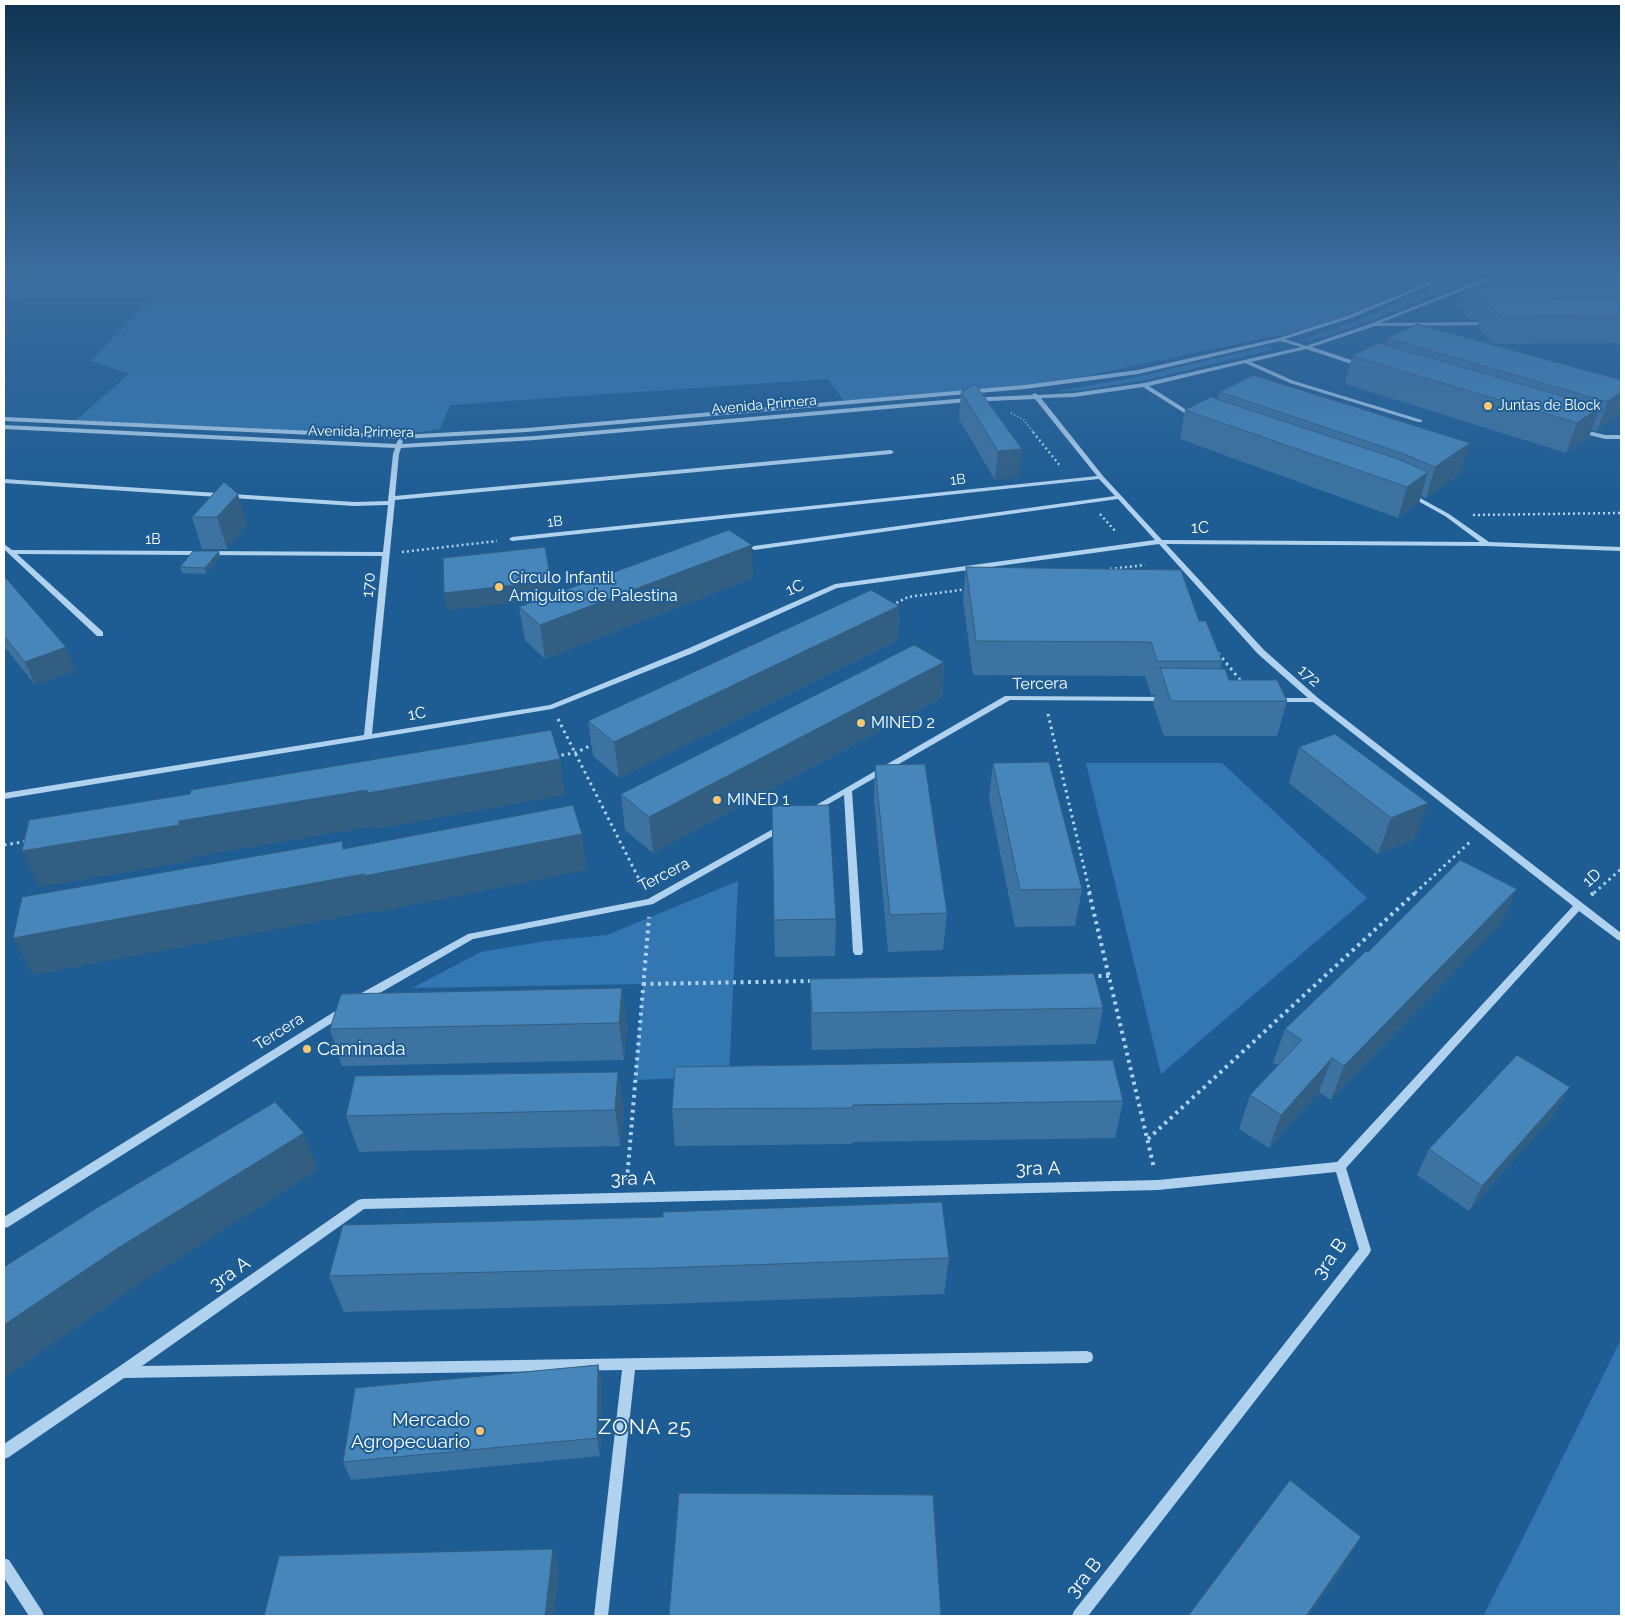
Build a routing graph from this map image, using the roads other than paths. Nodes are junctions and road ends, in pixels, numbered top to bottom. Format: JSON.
{"nodes":[{"id":1,"x":1247,"y":347,"type":"edge"},
{"id":2,"x":1301,"y":347,"type":"edge"},
{"id":3,"x":1309,"y":347,"type":"edge"},
{"id":4,"x":1305,"y":348,"type":"junction"},
{"id":5,"x":1246,"y":362,"type":"junction"},
{"id":6,"x":1371,"y":368,"type":"edge"},
{"id":7,"x":1144,"y":385,"type":"junction"},
{"id":8,"x":1025,"y":387,"type":"junction"},
{"id":9,"x":1038,"y":398,"type":"junction"},
{"id":10,"x":1199,"y":419,"type":"edge"},
{"id":11,"x":4,"y":420,"type":"edge"},
{"id":12,"x":1420,"y":421,"type":"dead end"},
{"id":13,"x":4,"y":428,"type":"edge"},
{"id":14,"x":1572,"y":428,"type":"edge"},
{"id":15,"x":402,"y":437,"type":"junction"},
{"id":16,"x":1621,"y":437,"type":"edge"},
{"id":17,"x":398,"y":446,"type":"junction"},
{"id":18,"x":891,"y":452,"type":"dead end"},
{"id":19,"x":1101,"y":477,"type":"junction"},
{"id":20,"x":4,"y":481,"type":"edge"},
{"id":21,"x":1406,"y":493,"type":"edge"},
{"id":22,"x":1119,"y":497,"type":"junction"},
{"id":23,"x":392,"y":500,"type":"junction"},
{"id":24,"x":512,"y":539,"type":"road end"},
{"id":25,"x":1159,"y":542,"type":"junction"},
{"id":26,"x":1486,"y":544,"type":"junction"},
{"id":27,"x":4,"y":546,"type":"edge"},
{"id":28,"x":754,"y":548,"type":"dead end"},
{"id":29,"x":1621,"y":549,"type":"edge"},
{"id":30,"x":10,"y":552,"type":"junction"},
{"id":31,"x":386,"y":554,"type":"junction"},
{"id":32,"x":100,"y":634,"type":"dead end"},
{"id":33,"x":1178,"y":699,"type":"edge"},
{"id":34,"x":1255,"y":700,"type":"edge"},
{"id":35,"x":1315,"y":700,"type":"junction"},
{"id":36,"x":368,"y":737,"type":"junction"},
{"id":37,"x":848,"y":790,"type":"junction"},
{"id":38,"x":4,"y":796,"type":"edge"},
{"id":39,"x":805,"y":814,"type":"edge"},
{"id":40,"x":788,"y":824,"type":"edge"},
{"id":41,"x":1579,"y":905,"type":"junction"},
{"id":42,"x":1621,"y":938,"type":"edge"},
{"id":43,"x":858,"y":952,"type":"dead end"},
{"id":44,"x":1340,"y":1167,"type":"junction"},
{"id":45,"x":4,"y":1223,"type":"edge"},
{"id":46,"x":1087,"y":1357,"type":"dead end"},
{"id":47,"x":629,"y":1364,"type":"junction"},
{"id":48,"x":122,"y":1372,"type":"junction"},
{"id":49,"x":4,"y":1452,"type":"edge"},
{"id":50,"x":4,"y":1565,"type":"edge"},
{"id":51,"x":37,"y":1616,"type":"edge"},
{"id":52,"x":601,"y":1616,"type":"edge"},
{"id":53,"x":1079,"y":1616,"type":"edge"}],
"edges":[{"from":1,"to":8,"type":"street","name":"Avenida Primera"},
{"from":2,"to":4,"type":"street"},
{"from":3,"to":4,"type":"street","name":"Avenida Primera"},
{"from":4,"to":5,"type":"street","name":"Avenida Primera"},
{"from":4,"to":6,"type":"street"},
{"from":5,"to":7,"type":"street","name":"Avenida Primera"},
{"from":5,"to":12,"type":"street"},
{"from":7,"to":9,"type":"street","name":"Avenida Primera"},
{"from":7,"to":10,"type":"street"},
{"from":8,"to":9,"type":"street","name":"172"},
{"from":8,"to":15,"type":"street","name":"Avenida Primera"},
{"from":9,"to":17,"type":"street","name":"Avenida Primera"},
{"from":9,"to":19,"type":"street","name":"172"},
{"from":11,"to":15,"type":"street","name":"Avenida Primera"},
{"from":13,"to":17,"type":"street","name":"Avenida Primera"},
{"from":14,"to":16,"type":"street"},
{"from":15,"to":17,"type":"street","name":"170"},
{"from":17,"to":23,"type":"street","name":"170"},
{"from":18,"to":23,"type":"street"},
{"from":19,"to":22,"type":"street","name":"172"},
{"from":19,"to":24,"type":"street","name":"1B"},
{"from":20,"to":23,"type":"street"},
{"from":21,"to":26,"type":"street"},
{"from":22,"to":25,"type":"street","name":"172"},
{"from":22,"to":28,"type":"street"},
{"from":23,"to":31,"type":"street","name":"170"},
{"from":25,"to":26,"type":"street","name":"1C"},
{"from":25,"to":35,"type":"street","name":"172"},
{"from":25,"to":36,"type":"street","name":"1C"},
{"from":26,"to":29,"type":"street","name":"1C"},
{"from":27,"to":30,"type":"street"},
{"from":30,"to":31,"type":"street","name":"1B"},
{"from":30,"to":32,"type":"street"},
{"from":31,"to":36,"type":"street","name":"170"},
{"from":33,"to":37,"type":"street","name":"Tercera"},
{"from":34,"to":35,"type":"street"},
{"from":35,"to":41,"type":"street","name":"172"},
{"from":36,"to":38,"type":"street","name":"1C"},
{"from":37,"to":39,"type":"street","name":"Tercera"},
{"from":37,"to":43,"type":"street"},
{"from":40,"to":45,"type":"street","name":"Tercera"},
{"from":41,"to":42,"type":"street","name":"172"},
{"from":41,"to":44,"type":"street"},
{"from":44,"to":48,"type":"street","name":"3ra A"},
{"from":44,"to":53,"type":"street","name":"3ra B"},
{"from":46,"to":47,"type":"street"},
{"from":47,"to":48,"type":"street"},
{"from":47,"to":52,"type":"street"},
{"from":48,"to":49,"type":"street","name":"3ra A"},
{"from":50,"to":51,"type":"street"}]}
